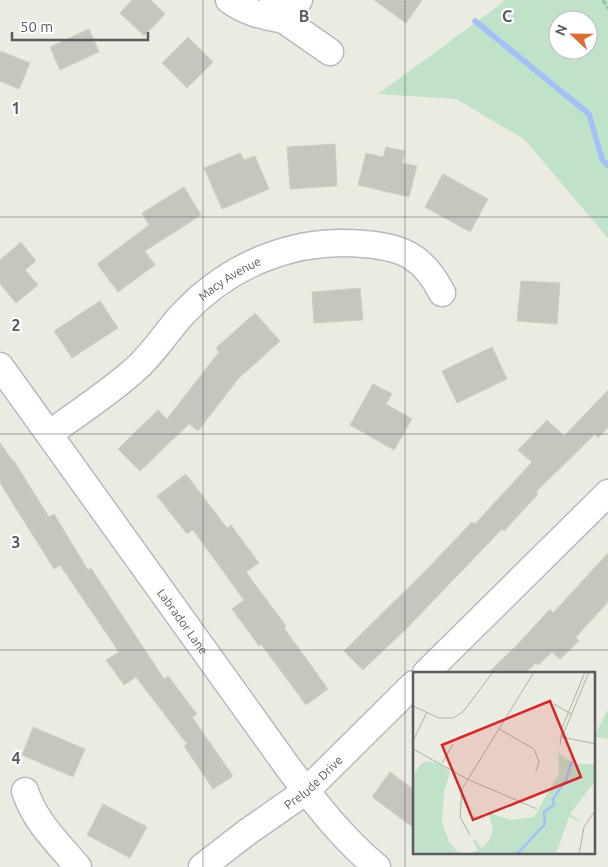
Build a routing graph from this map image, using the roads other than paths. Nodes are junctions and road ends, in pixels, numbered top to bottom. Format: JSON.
{"nodes":[{"id":1,"x":229,"y":0,"type":"edge"},
{"id":2,"x":285,"y":7,"type":"edge"},
{"id":3,"x":330,"y":52,"type":"dead end"},
{"id":4,"x":442,"y":293,"type":"dead end"},
{"id":5,"x":0,"y":366,"type":"edge"},
{"id":6,"x":49,"y":434,"type":"junction"},
{"id":7,"x":608,"y":493,"type":"edge"},
{"id":8,"x":427,"y":672,"type":"edge"},
{"id":9,"x":413,"y":685,"type":"edge"},
{"id":10,"x":25,"y":791,"type":"dead end"},
{"id":11,"x":306,"y":791,"type":"junction"},
{"id":12,"x":78,"y":867,"type":"edge"},
{"id":13,"x":202,"y":867,"type":"edge"},
{"id":14,"x":377,"y":867,"type":"edge"}],
"edges":[{"from":1,"to":2,"type":"street"},
{"from":2,"to":3,"type":"street"},
{"from":4,"to":6,"type":"street","name":"Macy Avenue"},
{"from":5,"to":6,"type":"street","name":"Labrador Lane"},
{"from":6,"to":11,"type":"street","name":"Labrador Lane"},
{"from":7,"to":8,"type":"street"},
{"from":9,"to":11,"type":"street","name":"Prelude Drive"},
{"from":10,"to":12,"type":"street"},
{"from":11,"to":13,"type":"street","name":"Prelude Drive"},
{"from":11,"to":14,"type":"street","name":"Labrador Lane"}]}
